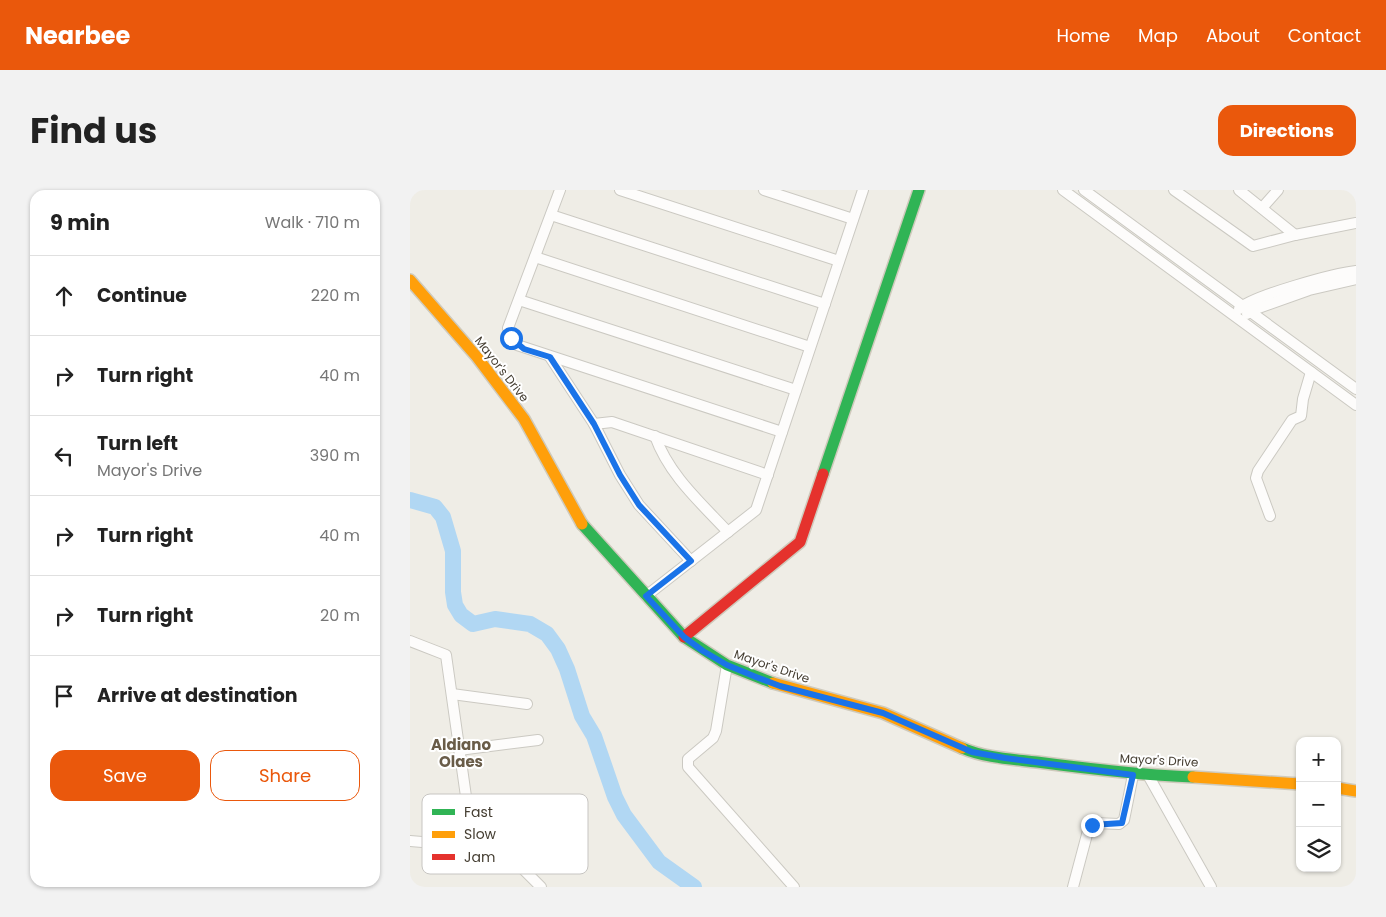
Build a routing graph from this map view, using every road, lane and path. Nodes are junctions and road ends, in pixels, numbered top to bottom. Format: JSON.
{"nodes":[{"id":1,"x":560,"y":190,"type":"edge"},
{"id":2,"x":620,"y":190,"type":"edge"},
{"id":3,"x":764,"y":190,"type":"edge"},
{"id":4,"x":863,"y":190,"type":"edge"},
{"id":5,"x":919,"y":190,"type":"edge"},
{"id":6,"x":1062,"y":190,"type":"edge"},
{"id":7,"x":1084,"y":190,"type":"edge"},
{"id":8,"x":1174,"y":190,"type":"edge"},
{"id":9,"x":1239,"y":190,"type":"edge"},
{"id":10,"x":1278,"y":190,"type":"edge"},
{"id":11,"x":1262,"y":208,"type":"junction"},
{"id":12,"x":551,"y":215,"type":"junction"},
{"id":13,"x":853,"y":219,"type":"junction"},
{"id":14,"x":1356,"y":223,"type":"edge"},
{"id":15,"x":1295,"y":235,"type":"junction"},
{"id":16,"x":535,"y":257,"type":"junction"},
{"id":17,"x":839,"y":262,"type":"junction"},
{"id":18,"x":1356,"y":271,"type":"edge"},
{"id":19,"x":1356,"y":279,"type":"edge"},
{"id":20,"x":410,"y":280,"type":"edge"},
{"id":21,"x":519,"y":300,"type":"junction"},
{"id":22,"x":824,"y":304,"type":"junction"},
{"id":23,"x":1246,"y":308,"type":"junction"},
{"id":24,"x":1237,"y":318,"type":"junction"},
{"id":25,"x":810,"y":347,"type":"junction"},
{"id":26,"x":550,"y":357,"type":"junction"},
{"id":27,"x":1311,"y":372,"type":"junction"},
{"id":28,"x":1356,"y":389,"type":"edge"},
{"id":29,"x":796,"y":390,"type":"junction"},
{"id":30,"x":1356,"y":405,"type":"edge"},
{"id":31,"x":594,"y":424,"type":"junction"},
{"id":32,"x":782,"y":432,"type":"junction"},
{"id":33,"x":655,"y":436,"type":"junction"},
{"id":34,"x":768,"y":475,"type":"junction"},
{"id":35,"x":1270,"y":516,"type":"dead end"},
{"id":36,"x":728,"y":532,"type":"junction"},
{"id":37,"x":691,"y":561,"type":"junction"},
{"id":38,"x":646,"y":596,"type":"junction"},
{"id":39,"x":684,"y":637,"type":"junction"},
{"id":40,"x":410,"y":640,"type":"edge"},
{"id":41,"x":727,"y":665,"type":"junction"},
{"id":42,"x":452,"y":694,"type":"junction"},
{"id":43,"x":527,"y":704,"type":"dead end"},
{"id":44,"x":538,"y":740,"type":"dead end"},
{"id":45,"x":460,"y":750,"type":"junction"},
{"id":46,"x":1133,"y":775,"type":"junction"},
{"id":47,"x":1148,"y":775,"type":"junction"},
{"id":48,"x":1296,"y":784,"type":"edge"},
{"id":49,"x":1341,"y":789,"type":"edge"},
{"id":50,"x":1356,"y":791,"type":"edge"},
{"id":51,"x":466,"y":794,"type":"edge"},
{"id":52,"x":528,"y":874,"type":"edge"},
{"id":53,"x":541,"y":887,"type":"edge"},
{"id":54,"x":794,"y":887,"type":"edge"},
{"id":55,"x":1073,"y":887,"type":"edge"},
{"id":56,"x":1211,"y":887,"type":"edge"}],
"edges":[{"from":1,"to":12,"type":"street"},
{"from":2,"to":17,"type":"street"},
{"from":3,"to":13,"type":"street"},
{"from":4,"to":13,"type":"street"},
{"from":5,"to":39,"type":"street"},
{"from":6,"to":24,"type":"street"},
{"from":7,"to":23,"type":"street"},
{"from":8,"to":15,"type":"street"},
{"from":9,"to":11,"type":"street"},
{"from":10,"to":11,"type":"street"},
{"from":11,"to":15,"type":"street"},
{"from":12,"to":16,"type":"street"},
{"from":12,"to":22,"type":"street"},
{"from":13,"to":17,"type":"street"},
{"from":14,"to":15,"type":"street"},
{"from":16,"to":21,"type":"street"},
{"from":16,"to":25,"type":"street"},
{"from":17,"to":22,"type":"street"},
{"from":18,"to":23,"type":"street"},
{"from":19,"to":23,"type":"street"},
{"from":20,"to":38,"type":"street","name":"Mayor's Drive"},
{"from":21,"to":26,"type":"street"},
{"from":21,"to":29,"type":"street"},
{"from":22,"to":25,"type":"street"},
{"from":23,"to":24,"type":"street"},
{"from":23,"to":28,"type":"street"},
{"from":24,"to":27,"type":"street"},
{"from":25,"to":29,"type":"street"},
{"from":26,"to":31,"type":"street"},
{"from":26,"to":32,"type":"street"},
{"from":27,"to":30,"type":"street"},
{"from":27,"to":35,"type":"street"},
{"from":29,"to":32,"type":"street"},
{"from":31,"to":33,"type":"street"},
{"from":31,"to":37,"type":"street"},
{"from":32,"to":34,"type":"street"},
{"from":33,"to":34,"type":"street"},
{"from":33,"to":36,"type":"street"},
{"from":34,"to":36,"type":"street"},
{"from":36,"to":37,"type":"street"},
{"from":37,"to":38,"type":"street"},
{"from":38,"to":39,"type":"street","name":"Mayor's Drive"},
{"from":39,"to":41,"type":"street","name":"Mayor's Drive"},
{"from":40,"to":42,"type":"street"},
{"from":41,"to":46,"type":"street","name":"Mayor's Drive"},
{"from":41,"to":54,"type":"street"},
{"from":42,"to":43,"type":"street"},
{"from":42,"to":45,"type":"street"},
{"from":44,"to":45,"type":"street"},
{"from":45,"to":51,"type":"street"},
{"from":46,"to":47,"type":"street","name":"Mayor's Drive"},
{"from":46,"to":55,"type":"street"},
{"from":47,"to":48,"type":"street","name":"Mayor's Drive"},
{"from":47,"to":56,"type":"street"},
{"from":49,"to":50,"type":"street"},
{"from":52,"to":53,"type":"street"}]}
